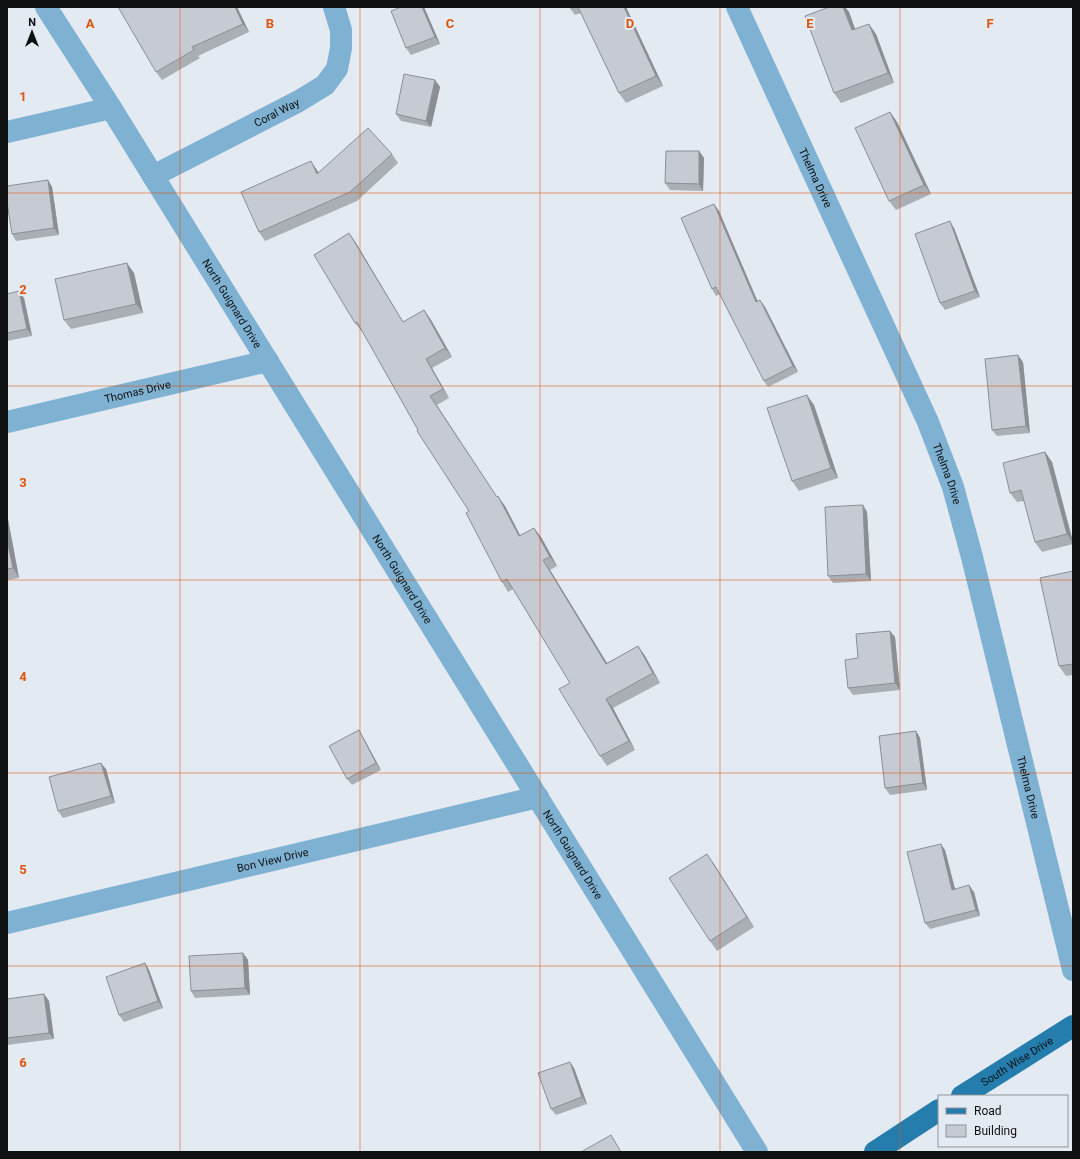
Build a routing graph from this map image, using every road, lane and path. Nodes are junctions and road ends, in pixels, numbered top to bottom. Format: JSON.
{"nodes":[{"id":1,"x":46,"y":7,"type":"edge"},
{"id":2,"x":334,"y":7,"type":"edge"},
{"id":3,"x":737,"y":7,"type":"edge"},
{"id":4,"x":111,"y":108,"type":"junction"},
{"id":5,"x":7,"y":132,"type":"edge"},
{"id":6,"x":153,"y":176,"type":"junction"},
{"id":7,"x":268,"y":362,"type":"junction"},
{"id":8,"x":7,"y":422,"type":"edge"},
{"id":9,"x":538,"y":797,"type":"junction"},
{"id":10,"x":7,"y":923,"type":"edge"},
{"id":11,"x":1073,"y":970,"type":"edge"},
{"id":12,"x":1073,"y":1026,"type":"edge"},
{"id":13,"x":964,"y":1095,"type":"edge"},
{"id":14,"x":938,"y":1111,"type":"edge"},
{"id":15,"x":758,"y":1152,"type":"edge"},
{"id":16,"x":875,"y":1152,"type":"edge"}],
"edges":[{"from":1,"to":4,"type":"street","name":"North Guignard Drive"},
{"from":2,"to":6,"type":"street","name":"Coral Way"},
{"from":3,"to":11,"type":"street","name":"Thelma Drive"},
{"from":4,"to":5,"type":"street"},
{"from":4,"to":6,"type":"street","name":"North Guignard Drive"},
{"from":6,"to":7,"type":"street","name":"North Guignard Drive"},
{"from":7,"to":8,"type":"street","name":"Thomas Drive"},
{"from":7,"to":9,"type":"street","name":"North Guignard Drive"},
{"from":9,"to":10,"type":"street","name":"Bon View Drive"},
{"from":9,"to":15,"type":"street","name":"North Guignard Drive"},
{"from":12,"to":13,"type":"main road","name":"South Wise Drive"},
{"from":14,"to":16,"type":"main road"}]}
